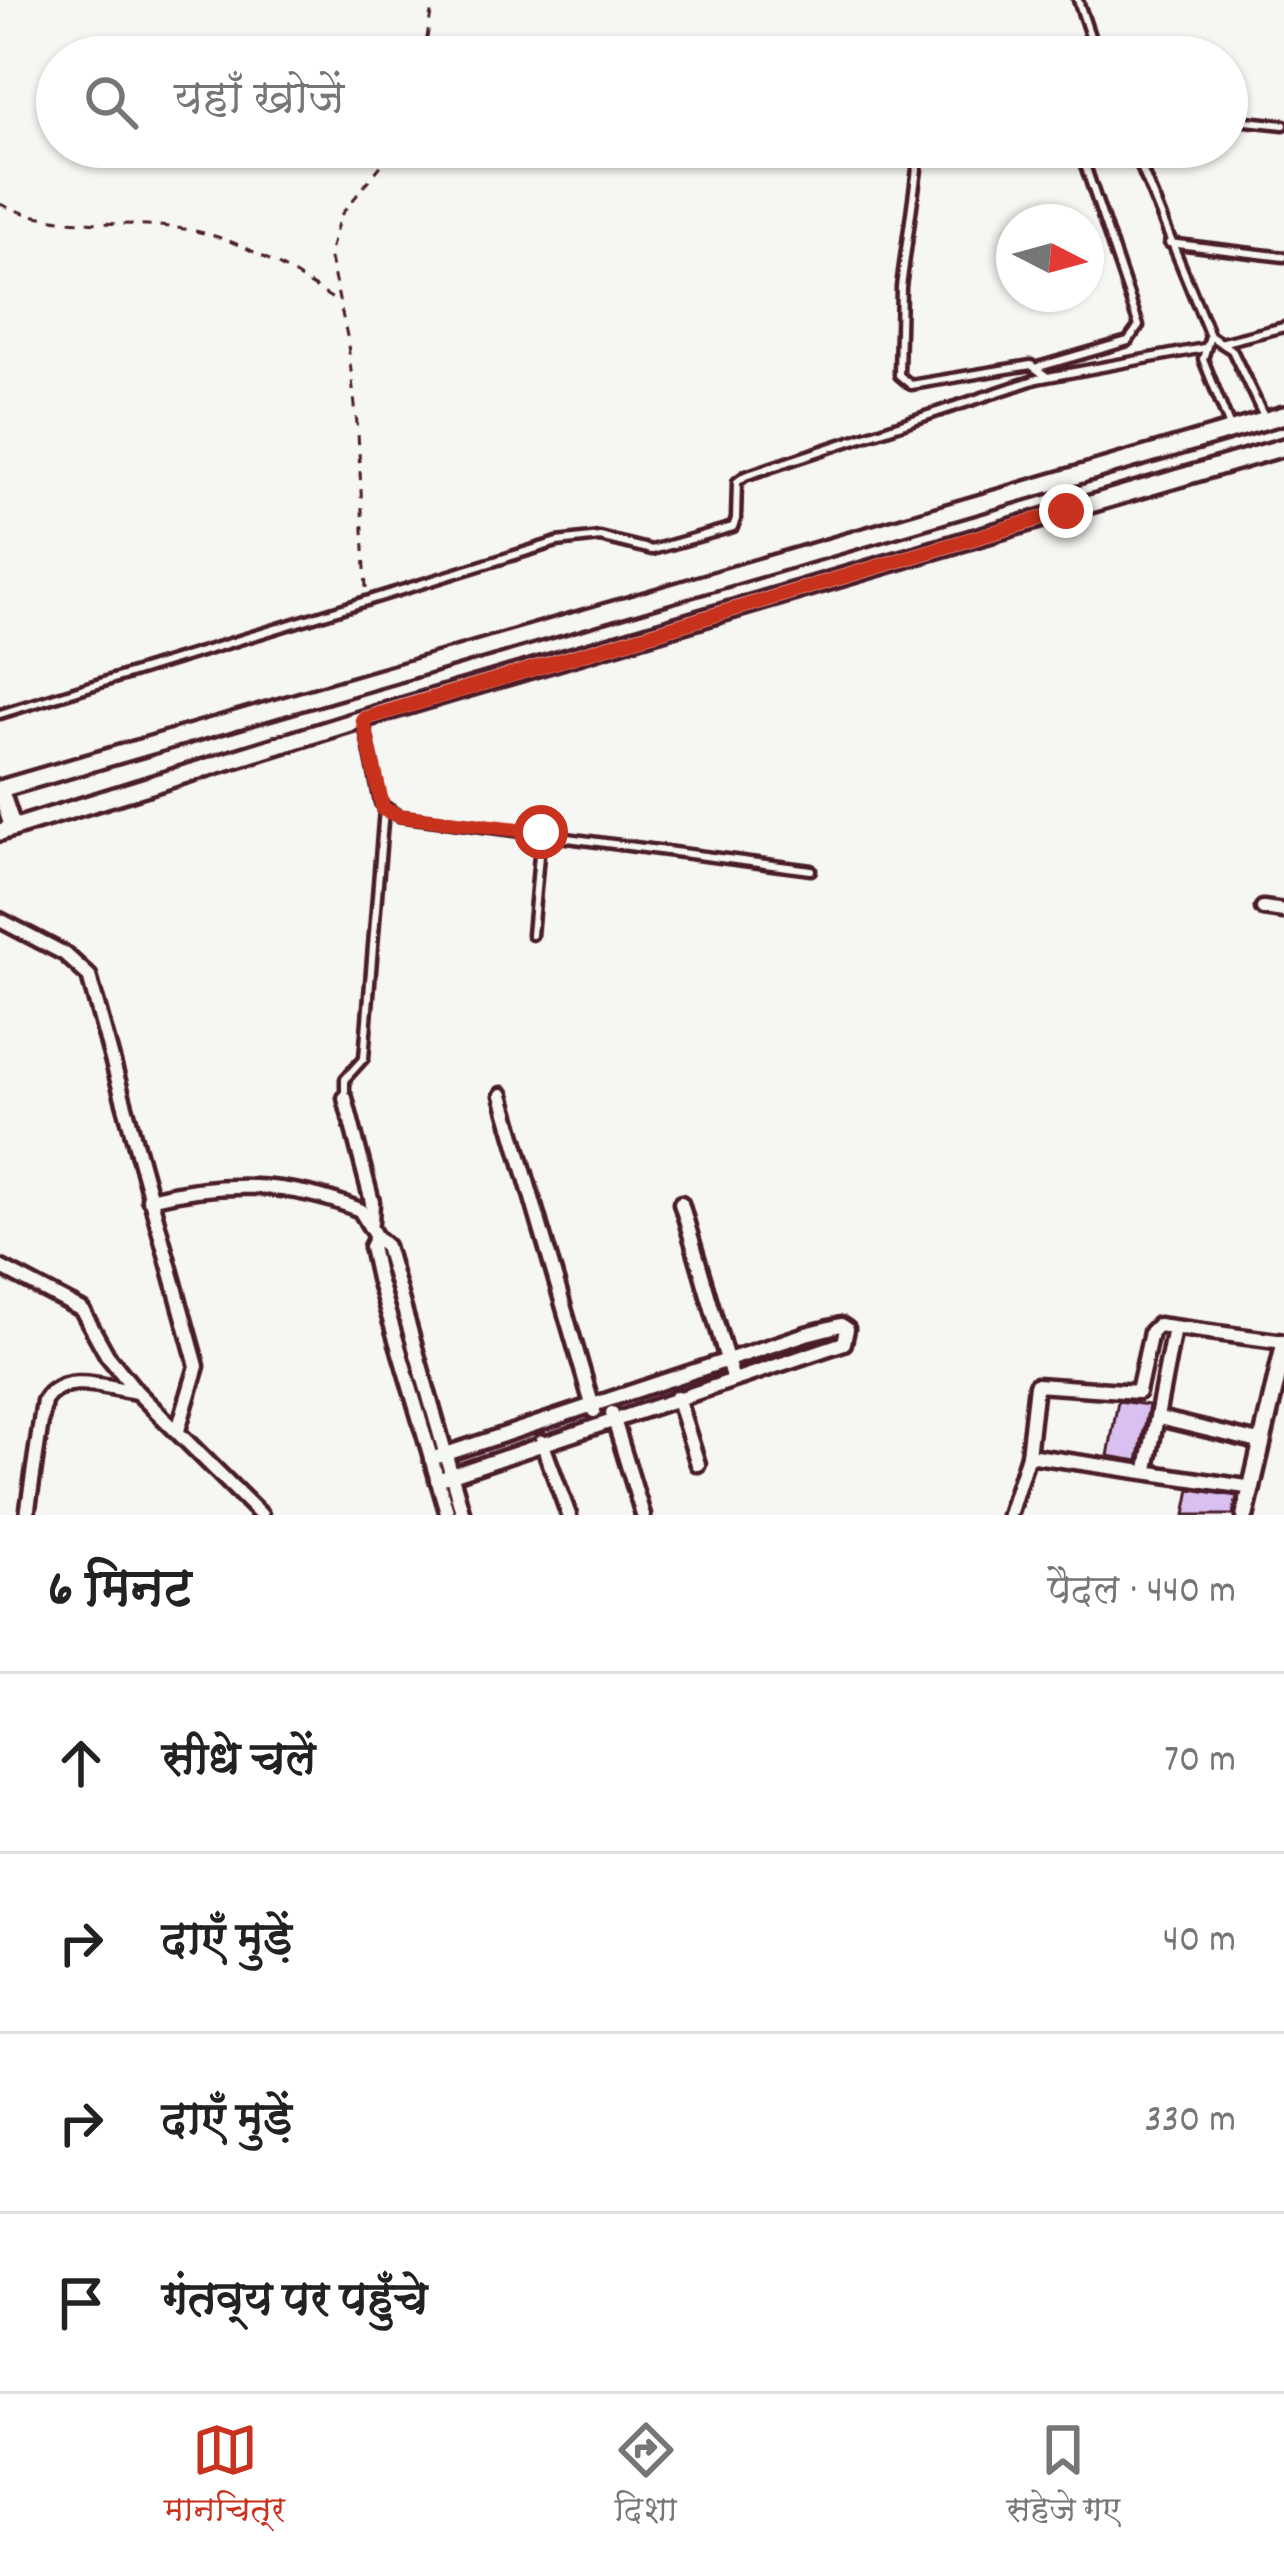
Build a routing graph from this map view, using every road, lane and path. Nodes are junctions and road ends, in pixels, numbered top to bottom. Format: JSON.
{"nodes":[{"id":1,"x":433,"y":0,"type":"edge"},
{"id":2,"x":1078,"y":0,"type":"edge"},
{"id":3,"x":427,"y":36,"type":"edge"},
{"id":4,"x":1090,"y":36,"type":"edge"},
{"id":5,"x":1248,"y":121,"type":"edge"},
{"id":6,"x":1284,"y":125,"type":"edge"},
{"id":7,"x":379,"y":168,"type":"edge"},
{"id":8,"x":917,"y":168,"type":"edge"},
{"id":9,"x":1086,"y":168,"type":"edge"},
{"id":10,"x":1141,"y":168,"type":"edge"},
{"id":11,"x":0,"y":204,"type":"edge"},
{"id":12,"x":1169,"y":243,"type":"junction"},
{"id":13,"x":1284,"y":257,"type":"edge"},
{"id":14,"x":340,"y":303,"type":"junction"},
{"id":15,"x":1284,"y":327,"type":"edge"},
{"id":16,"x":1210,"y":336,"type":"junction"},
{"id":17,"x":1224,"y":342,"type":"junction"},
{"id":18,"x":1204,"y":348,"type":"junction"},
{"id":19,"x":1037,"y":367,"type":"junction"},
{"id":20,"x":1046,"y":376,"type":"junction"},
{"id":21,"x":1284,"y":415,"type":"edge"},
{"id":22,"x":1265,"y":420,"type":"junction"},
{"id":23,"x":1231,"y":430,"type":"junction"},
{"id":24,"x":1284,"y":447,"type":"edge"},
{"id":25,"x":367,"y":601,"type":"junction"},
{"id":26,"x":0,"y":713,"type":"edge"},
{"id":27,"x":363,"y":719,"type":"junction"},
{"id":28,"x":0,"y":789,"type":"edge"},
{"id":29,"x":383,"y":809,"type":"junction"},
{"id":30,"x":7,"y":830,"type":"edge"},
{"id":31,"x":541,"y":832,"type":"junction"},
{"id":32,"x":811,"y":870,"type":"dead end"},
{"id":33,"x":1263,"y":908,"type":"dead end"},
{"id":34,"x":1284,"y":911,"type":"edge"},
{"id":35,"x":0,"y":920,"type":"edge"},
{"id":36,"x":532,"y":935,"type":"dead end"},
{"id":37,"x":502,"y":1095,"type":"dead end"},
{"id":38,"x":344,"y":1098,"type":"joint"},
{"id":39,"x":149,"y":1199,"type":"junction"},
{"id":40,"x":681,"y":1203,"type":"dead end"},
{"id":41,"x":370,"y":1222,"type":"junction"},
{"id":42,"x":0,"y":1267,"type":"edge"},
{"id":43,"x":1174,"y":1328,"type":"junction"},
{"id":44,"x":1284,"y":1345,"type":"edge"},
{"id":45,"x":727,"y":1361,"type":"junction"},
{"id":46,"x":733,"y":1380,"type":"junction"},
{"id":47,"x":137,"y":1392,"type":"junction"},
{"id":48,"x":677,"y":1397,"type":"junction"},
{"id":49,"x":607,"y":1401,"type":"junction"},
{"id":50,"x":1278,"y":1404,"type":"edge"},
{"id":51,"x":592,"y":1406,"type":"junction"},
{"id":52,"x":614,"y":1418,"type":"junction"},
{"id":53,"x":1159,"y":1418,"type":"junction"},
{"id":54,"x":598,"y":1424,"type":"junction"},
{"id":55,"x":178,"y":1430,"type":"junction"},
{"id":56,"x":542,"y":1442,"type":"junction"},
{"id":57,"x":1263,"y":1443,"type":"junction"},
{"id":58,"x":1028,"y":1455,"type":"junction"},
{"id":59,"x":438,"y":1456,"type":"junction"},
{"id":60,"x":698,"y":1464,"type":"dead end"},
{"id":61,"x":1147,"y":1468,"type":"junction"},
{"id":62,"x":452,"y":1475,"type":"junction"},
{"id":63,"x":437,"y":1480,"type":"junction"},
{"id":64,"x":1252,"y":1488,"type":"junction"},
{"id":65,"x":27,"y":1515,"type":"edge"},
{"id":66,"x":261,"y":1515,"type":"edge"},
{"id":67,"x":448,"y":1515,"type":"edge"},
{"id":68,"x":463,"y":1515,"type":"edge"},
{"id":69,"x":568,"y":1515,"type":"edge"},
{"id":70,"x":643,"y":1515,"type":"edge"},
{"id":71,"x":1009,"y":1515,"type":"edge"},
{"id":72,"x":1245,"y":1515,"type":"edge"}],
"edges":[{"from":1,"to":3,"type":"path"},
{"from":2,"to":4,"type":"lane"},
{"from":5,"to":6,"type":"lane"},
{"from":7,"to":14,"type":"path"},
{"from":8,"to":19,"type":"lane"},
{"from":9,"to":19,"type":"lane"},
{"from":10,"to":12,"type":"lane"},
{"from":11,"to":14,"type":"path"},
{"from":12,"to":13,"type":"lane"},
{"from":12,"to":16,"type":"lane"},
{"from":14,"to":25,"type":"path"},
{"from":15,"to":17,"type":"lane"},
{"from":16,"to":17,"type":"lane"},
{"from":16,"to":18,"type":"lane"},
{"from":17,"to":22,"type":"lane"},
{"from":18,"to":20,"type":"lane"},
{"from":18,"to":23,"type":"lane"},
{"from":19,"to":20,"type":"lane"},
{"from":20,"to":25,"type":"lane"},
{"from":21,"to":22,"type":"street"},
{"from":22,"to":23,"type":"street"},
{"from":23,"to":28,"type":"street"},
{"from":24,"to":27,"type":"street"},
{"from":25,"to":26,"type":"lane"},
{"from":27,"to":29,"type":"lane"},
{"from":27,"to":30,"type":"street"},
{"from":28,"to":30,"type":"street"},
{"from":29,"to":31,"type":"lane"},
{"from":29,"to":38,"type":"lane"},
{"from":31,"to":32,"type":"lane"},
{"from":31,"to":36,"type":"lane"},
{"from":33,"to":34,"type":"street"},
{"from":35,"to":39,"type":"street"},
{"from":37,"to":51,"type":"street"},
{"from":38,"to":41,"type":"street"},
{"from":39,"to":41,"type":"street"},
{"from":39,"to":55,"type":"street"},
{"from":40,"to":45,"type":"street"},
{"from":41,"to":59,"type":"street"},
{"from":42,"to":47,"type":"street"},
{"from":43,"to":44,"type":"street"},
{"from":43,"to":53,"type":"street"},
{"from":43,"to":58,"type":"street"},
{"from":44,"to":50,"type":"street"},
{"from":45,"to":46,"type":"street"},
{"from":45,"to":46,"type":"street"},
{"from":45,"to":49,"type":"street"},
{"from":46,"to":48,"type":"street"},
{"from":47,"to":55,"type":"street"},
{"from":47,"to":65,"type":"street"},
{"from":48,"to":52,"type":"street"},
{"from":48,"to":60,"type":"street"},
{"from":49,"to":51,"type":"street"},
{"from":49,"to":52,"type":"street"},
{"from":50,"to":57,"type":"street"},
{"from":51,"to":54,"type":"street"},
{"from":51,"to":59,"type":"street"},
{"from":52,"to":54,"type":"street"},
{"from":52,"to":70,"type":"street"},
{"from":53,"to":57,"type":"street"},
{"from":53,"to":61,"type":"street"},
{"from":54,"to":56,"type":"street"},
{"from":55,"to":66,"type":"street"},
{"from":56,"to":62,"type":"street"},
{"from":56,"to":69,"type":"street"},
{"from":57,"to":64,"type":"street"},
{"from":58,"to":61,"type":"street"},
{"from":58,"to":71,"type":"street"},
{"from":59,"to":62,"type":"street"},
{"from":59,"to":63,"type":"street"},
{"from":61,"to":64,"type":"street"},
{"from":62,"to":63,"type":"street"},
{"from":62,"to":68,"type":"street"},
{"from":63,"to":67,"type":"street"},
{"from":64,"to":72,"type":"street"}]}
